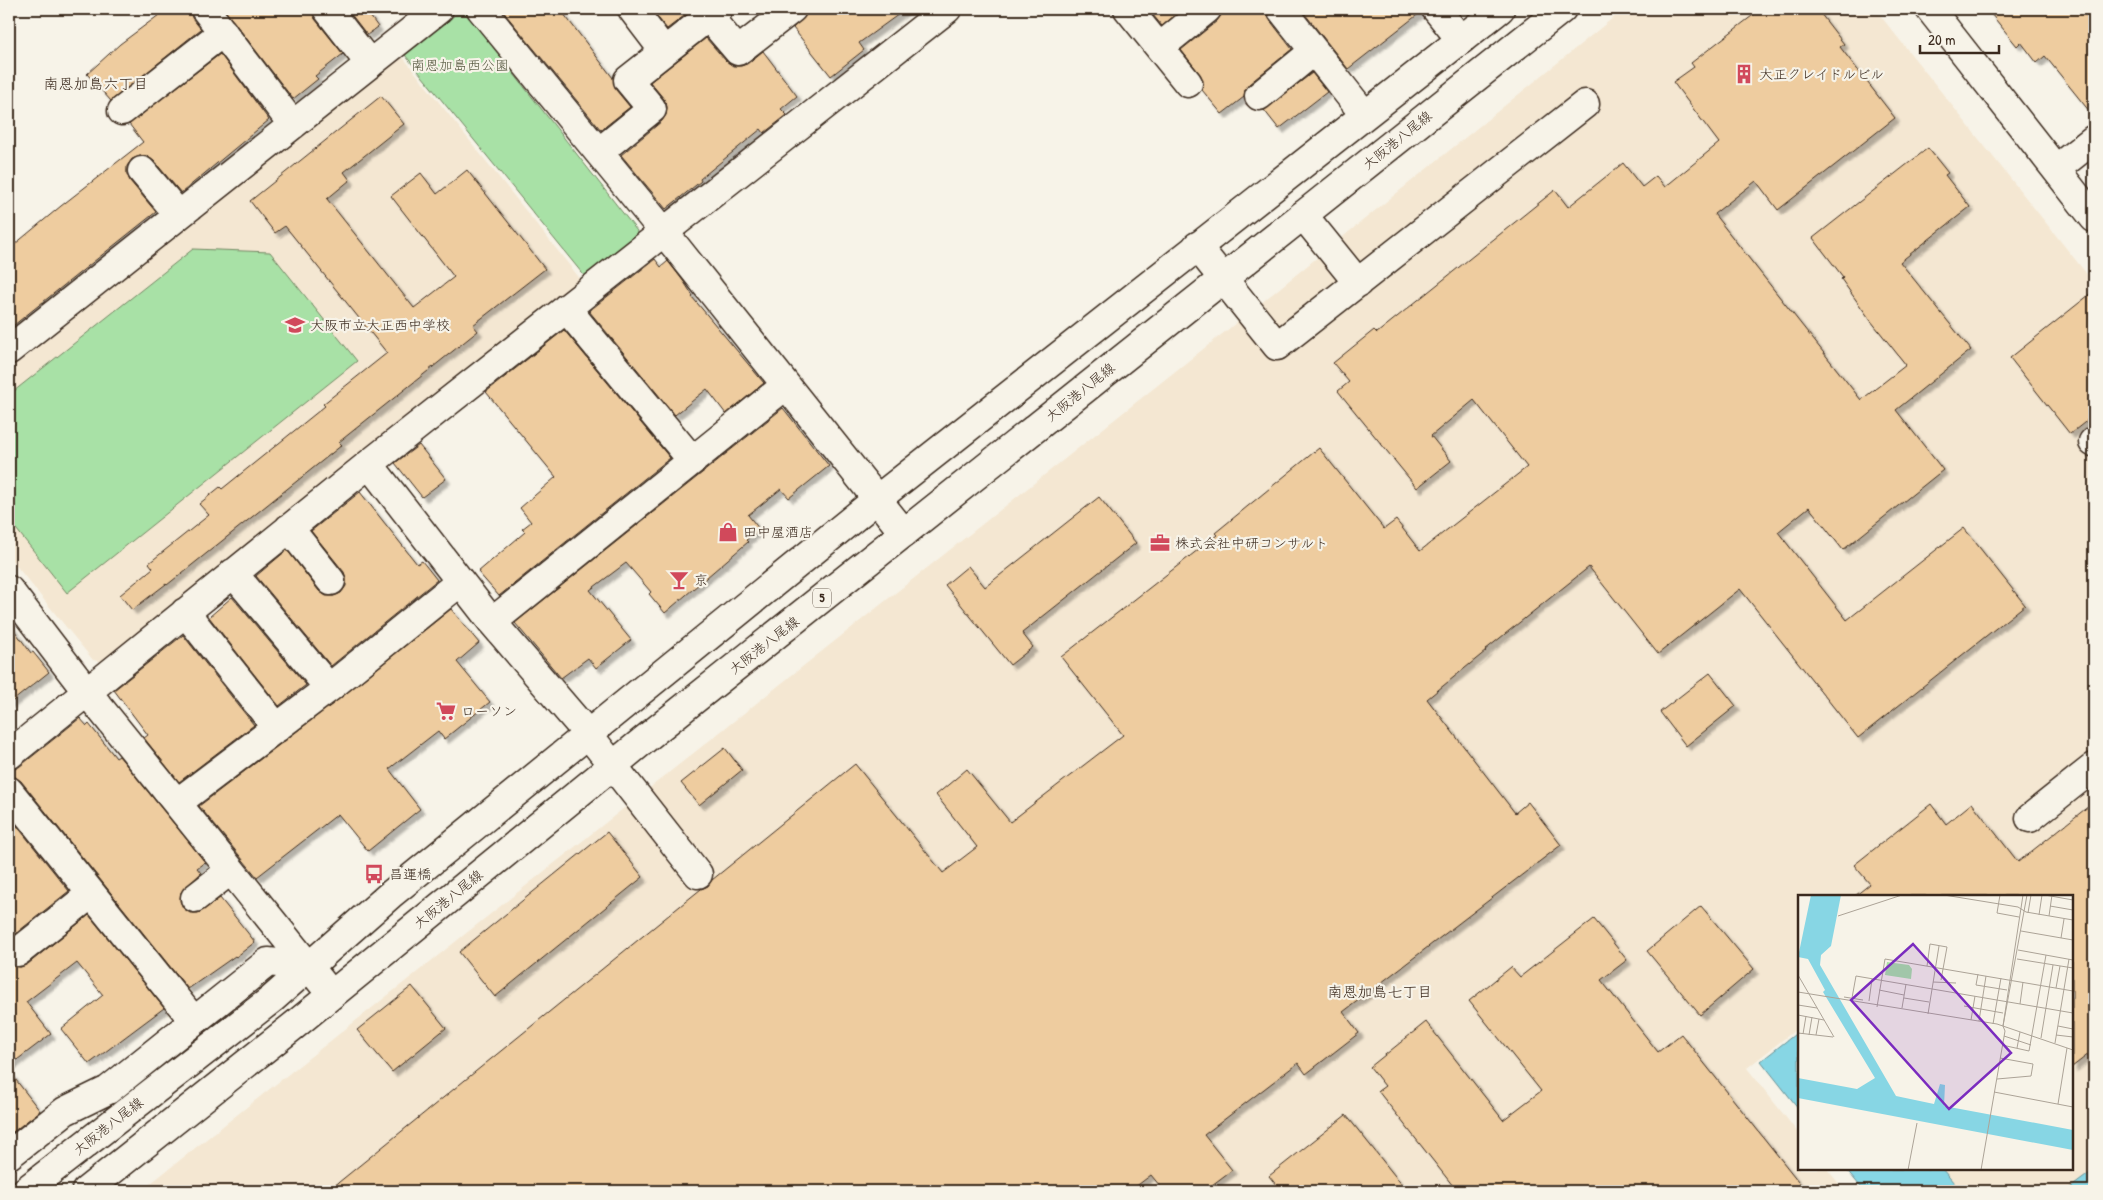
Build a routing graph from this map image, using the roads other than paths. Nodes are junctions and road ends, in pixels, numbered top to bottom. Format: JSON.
{"nodes":[{"id":1,"x":204,"y":9,"type":"edge"},
{"id":2,"x":327,"y":9,"type":"edge"},
{"id":3,"x":439,"y":9,"type":"edge"},
{"id":4,"x":482,"y":9,"type":"edge"},
{"id":5,"x":632,"y":9,"type":"edge"},
{"id":6,"x":792,"y":9,"type":"edge"},
{"id":7,"x":947,"y":9,"type":"edge"},
{"id":8,"x":1128,"y":9,"type":"edge"},
{"id":9,"x":1208,"y":9,"type":"edge"},
{"id":10,"x":1281,"y":9,"type":"edge"},
{"id":11,"x":1436,"y":9,"type":"edge"},
{"id":12,"x":1500,"y":9,"type":"edge"},
{"id":13,"x":1562,"y":9,"type":"edge"},
{"id":14,"x":713,"y":13,"type":"edge"},
{"id":15,"x":1942,"y":13,"type":"edge"},
{"id":16,"x":223,"y":32,"type":"junction"},
{"id":17,"x":1461,"y":40,"type":"junction"},
{"id":18,"x":1160,"y":47,"type":"junction"},
{"id":19,"x":664,"y":51,"type":"junction"},
{"id":20,"x":1314,"y":51,"type":"junction"},
{"id":21,"x":370,"y":64,"type":"junction"},
{"id":22,"x":1188,"y":83,"type":"dead end"},
{"id":23,"x":1259,"y":96,"type":"dead end"},
{"id":24,"x":1585,"y":104,"type":"dead end"},
{"id":25,"x":122,"y":110,"type":"dead end"},
{"id":26,"x":1364,"y":114,"type":"junction"},
{"id":27,"x":293,"y":125,"type":"junction"},
{"id":28,"x":2094,"y":139,"type":"edge"},
{"id":29,"x":599,"y":152,"type":"junction"},
{"id":30,"x":2056,"y":169,"type":"junction"},
{"id":31,"x":142,"y":170,"type":"dead end"},
{"id":32,"x":179,"y":215,"type":"junction"},
{"id":33,"x":1303,"y":215,"type":"junction"},
{"id":34,"x":2094,"y":218,"type":"edge"},
{"id":35,"x":664,"y":232,"type":"junction"},
{"id":36,"x":1197,"y":246,"type":"junction"},
{"id":37,"x":1223,"y":278,"type":"junction"},
{"id":38,"x":1358,"y":283,"type":"junction"},
{"id":39,"x":566,"y":308,"type":"junction"},
{"id":40,"x":9,"y":350,"type":"edge"},
{"id":41,"x":785,"y":386,"type":"junction"},
{"id":42,"x":692,"y":460,"type":"junction"},
{"id":43,"x":369,"y":464,"type":"junction"},
{"id":44,"x":876,"y":500,"type":"junction"},
{"id":45,"x":289,"y":528,"type":"junction"},
{"id":46,"x":904,"y":533,"type":"junction"},
{"id":47,"x":233,"y":572,"type":"junction"},
{"id":48,"x":331,"y":581,"type":"dead end"},
{"id":49,"x":460,"y":582,"type":"junction"},
{"id":50,"x":9,"y":590,"type":"edge"},
{"id":51,"x":185,"y":612,"type":"junction"},
{"id":52,"x":492,"y":622,"type":"junction"},
{"id":53,"x":328,"y":688,"type":"junction"},
{"id":54,"x":87,"y":692,"type":"junction"},
{"id":55,"x":277,"y":728,"type":"junction"},
{"id":56,"x":588,"y":734,"type":"junction"},
{"id":57,"x":9,"y":755,"type":"edge"},
{"id":58,"x":612,"y":765,"type":"junction"},
{"id":59,"x":2094,"y":767,"type":"edge"},
{"id":60,"x":9,"y":791,"type":"edge"},
{"id":61,"x":177,"y":803,"type":"junction"},
{"id":62,"x":2030,"y":818,"type":"dead end"},
{"id":63,"x":231,"y":870,"type":"junction"},
{"id":64,"x":698,"y":874,"type":"dead end"},
{"id":65,"x":91,"y":894,"type":"junction"},
{"id":66,"x":195,"y":898,"type":"dead end"},
{"id":67,"x":18,"y":952,"type":"dead end"},
{"id":68,"x":308,"y":966,"type":"junction"},
{"id":69,"x":331,"y":994,"type":"junction"},
{"id":70,"x":194,"y":1021,"type":"junction"},
{"id":71,"x":9,"y":1155,"type":"edge"},
{"id":72,"x":25,"y":1191,"type":"edge"},
{"id":73,"x":86,"y":1191,"type":"edge"}],
"edges":[{"from":1,"to":16,"type":"street"},
{"from":2,"to":21,"type":"street"},
{"from":3,"to":21,"type":"street"},
{"from":4,"to":29,"type":"street"},
{"from":5,"to":19,"type":"street"},
{"from":6,"to":14,"type":"street"},
{"from":7,"to":35,"type":"street"},
{"from":8,"to":18,"type":"street"},
{"from":9,"to":18,"type":"street"},
{"from":10,"to":20,"type":"street"},
{"from":11,"to":17,"type":"street"},
{"from":12,"to":17,"type":"street","name":"大阪港八尾線"},
{"from":13,"to":33,"type":"street","name":"大阪港八尾線","number":"5"},
{"from":14,"to":19,"type":"street"},
{"from":15,"to":30,"type":"street"},
{"from":16,"to":25,"type":"street"},
{"from":16,"to":27,"type":"street"},
{"from":17,"to":26,"type":"street","name":"大阪港八尾線"},
{"from":18,"to":22,"type":"street"},
{"from":19,"to":29,"type":"street"},
{"from":20,"to":23,"type":"street"},
{"from":20,"to":26,"type":"street"},
{"from":21,"to":27,"type":"street"},
{"from":24,"to":38,"type":"street"},
{"from":26,"to":36,"type":"street","name":"大阪港八尾線"},
{"from":27,"to":32,"type":"street"},
{"from":28,"to":30,"type":"street"},
{"from":29,"to":35,"type":"street"},
{"from":30,"to":34,"type":"street"},
{"from":31,"to":32,"type":"street"},
{"from":32,"to":40,"type":"street"},
{"from":33,"to":37,"type":"street","name":"大阪港八尾線","number":"5"},
{"from":33,"to":38,"type":"street"},
{"from":35,"to":39,"type":"street"},
{"from":35,"to":41,"type":"street"},
{"from":36,"to":37,"type":"street"},
{"from":36,"to":44,"type":"street","name":"大阪港八尾線"},
{"from":37,"to":38,"type":"street"},
{"from":37,"to":46,"type":"street","name":"大阪港八尾線","number":"5"},
{"from":39,"to":42,"type":"street"},
{"from":39,"to":43,"type":"street"},
{"from":41,"to":42,"type":"street"},
{"from":41,"to":44,"type":"street"},
{"from":42,"to":52,"type":"street"},
{"from":43,"to":45,"type":"street"},
{"from":43,"to":49,"type":"street"},
{"from":44,"to":46,"type":"street"},
{"from":44,"to":56,"type":"street","name":"大阪港八尾線"},
{"from":45,"to":47,"type":"street"},
{"from":45,"to":48,"type":"street"},
{"from":46,"to":58,"type":"street","name":"大阪港八尾線","number":"5"},
{"from":47,"to":51,"type":"street"},
{"from":47,"to":53,"type":"street"},
{"from":49,"to":52,"type":"street"},
{"from":49,"to":53,"type":"street"},
{"from":50,"to":54,"type":"street"},
{"from":51,"to":54,"type":"street"},
{"from":51,"to":55,"type":"street"},
{"from":52,"to":56,"type":"street"},
{"from":53,"to":55,"type":"street"},
{"from":54,"to":57,"type":"street"},
{"from":54,"to":61,"type":"street"},
{"from":55,"to":61,"type":"street"},
{"from":56,"to":58,"type":"street"},
{"from":56,"to":68,"type":"street","name":"大阪港八尾線"},
{"from":58,"to":64,"type":"street"},
{"from":58,"to":69,"type":"street","name":"大阪港八尾線","number":"5"},
{"from":59,"to":62,"type":"street"},
{"from":60,"to":65,"type":"street"},
{"from":61,"to":63,"type":"street"},
{"from":63,"to":66,"type":"street"},
{"from":63,"to":68,"type":"street"},
{"from":65,"to":67,"type":"street"},
{"from":65,"to":70,"type":"street"},
{"from":68,"to":69,"type":"street"},
{"from":68,"to":70,"type":"street"},
{"from":68,"to":72,"type":"street","name":"大阪港八尾線"},
{"from":69,"to":73,"type":"street","name":"大阪港八尾線","number":"5"},
{"from":70,"to":71,"type":"street"}]}
